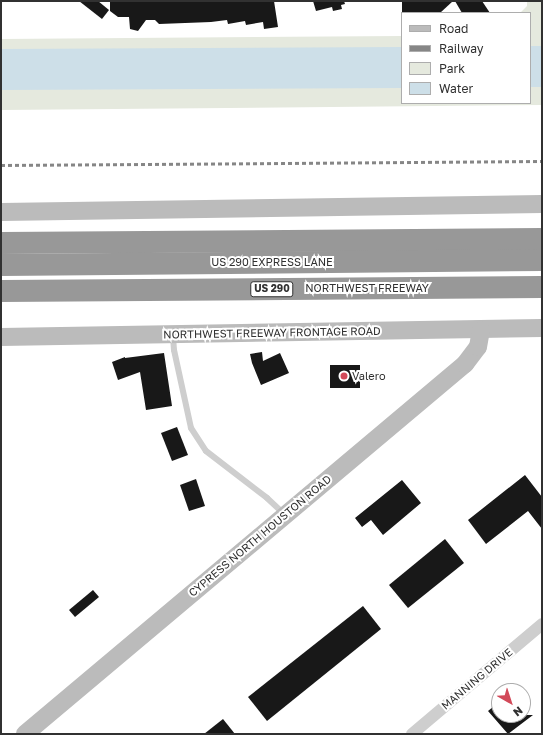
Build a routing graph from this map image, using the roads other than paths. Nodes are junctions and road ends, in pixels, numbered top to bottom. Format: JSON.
{"nodes":[{"id":1,"x":542,"y":204,"type":"edge"},
{"id":2,"x":1,"y":212,"type":"edge"},
{"id":3,"x":542,"y":239,"type":"edge"},
{"id":4,"x":1,"y":243,"type":"edge"},
{"id":5,"x":542,"y":260,"type":"edge"},
{"id":6,"x":1,"y":265,"type":"edge"},
{"id":7,"x":542,"y":287,"type":"edge"},
{"id":8,"x":1,"y":291,"type":"edge"},
{"id":9,"x":542,"y":328,"type":"edge"},
{"id":10,"x":481,"y":330,"type":"junction"},
{"id":11,"x":173,"y":335,"type":"junction"},
{"id":12,"x":1,"y":337,"type":"edge"},
{"id":13,"x":285,"y":515,"type":"junction"},
{"id":14,"x":542,"y":624,"type":"edge"},
{"id":15,"x":25,"y":734,"type":"edge"},
{"id":16,"x":412,"y":734,"type":"edge"}],
"edges":[{"from":1,"to":2,"type":"main road"},
{"from":3,"to":4,"type":"highway"},
{"from":5,"to":6,"type":"highway","name":"US 290 EXPRESS LANE"},
{"from":7,"to":8,"type":"highway","name":"NORTHWEST FREEWAY","number":"US 290"},
{"from":9,"to":10,"type":"main road","name":"NORTHWEST FREEWAY FRONTAGE ROAD"},
{"from":10,"to":11,"type":"main road","name":"NORTHWEST FREEWAY FRONTAGE ROAD"},
{"from":10,"to":13,"type":"main road","name":"CYPRESS NORTH HOUSTON ROAD"},
{"from":11,"to":12,"type":"main road","name":"NORTHWEST FREEWAY FRONTAGE ROAD"},
{"from":11,"to":13,"type":"lane"},
{"from":13,"to":15,"type":"main road","name":"CYPRESS NORTH HOUSTON ROAD"},
{"from":14,"to":16,"type":"street","name":"MANNING DRIVE"}]}
